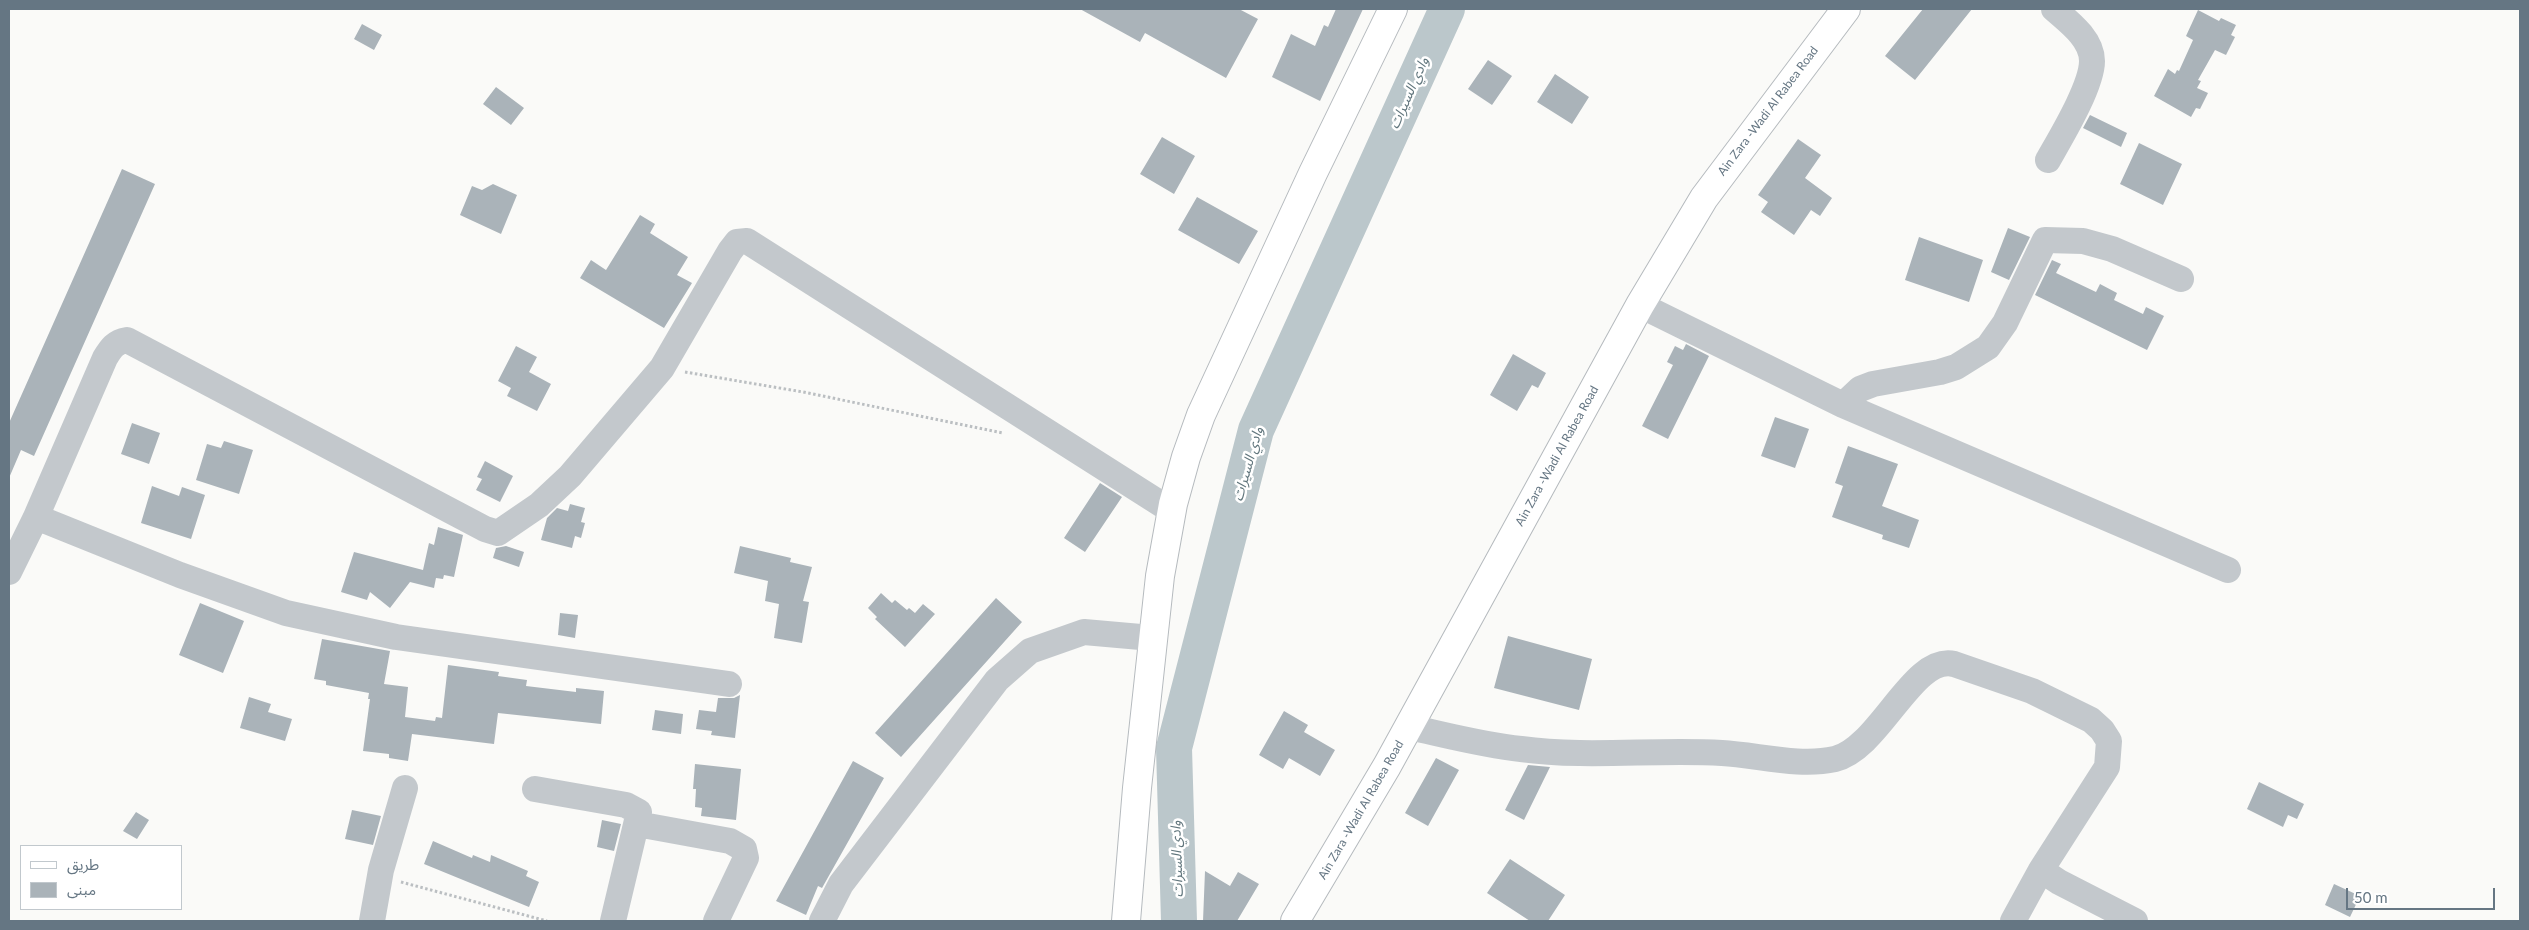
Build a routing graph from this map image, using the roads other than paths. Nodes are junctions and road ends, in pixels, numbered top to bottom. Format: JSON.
{"nodes":[{"id":1,"x":1393,"y":9,"type":"edge"},
{"id":2,"x":1846,"y":9,"type":"edge"},
{"id":3,"x":2054,"y":9,"type":"edge"},
{"id":4,"x":2048,"y":160,"type":"dead end"},
{"id":5,"x":2181,"y":279,"type":"dead end"},
{"id":6,"x":1640,"y":305,"type":"junction"},
{"id":7,"x":1843,"y":405,"type":"junction"},
{"id":8,"x":1172,"y":511,"type":"junction"},
{"id":9,"x":36,"y":517,"type":"junction"},
{"id":10,"x":2228,"y":570,"type":"dead end"},
{"id":11,"x":9,"y":572,"type":"edge"},
{"id":12,"x":1152,"y":638,"type":"junction"},
{"id":13,"x":728,"y":684,"type":"dead end"},
{"id":14,"x":1409,"y":727,"type":"junction"},
{"id":15,"x":405,"y":788,"type":"dead end"},
{"id":16,"x":535,"y":789,"type":"dead end"},
{"id":17,"x":637,"y":824,"type":"junction"},
{"id":18,"x":2041,"y":870,"type":"junction"},
{"id":19,"x":372,"y":921,"type":"edge"},
{"id":20,"x":613,"y":921,"type":"edge"},
{"id":21,"x":716,"y":921,"type":"edge"},
{"id":22,"x":822,"y":921,"type":"edge"},
{"id":23,"x":1126,"y":921,"type":"edge"},
{"id":24,"x":1296,"y":921,"type":"edge"},
{"id":25,"x":2013,"y":921,"type":"edge"},
{"id":26,"x":2135,"y":921,"type":"edge"}],
"edges":[{"from":1,"to":8,"type":"main road"},
{"from":2,"to":6,"type":"main road","name":"Ain Zara -Wadi Al Rabea Road"},
{"from":3,"to":4,"type":"street"},
{"from":5,"to":7,"type":"street"},
{"from":6,"to":7,"type":"street"},
{"from":6,"to":14,"type":"main road","name":"Ain Zara -Wadi Al Rabea Road"},
{"from":7,"to":10,"type":"street"},
{"from":8,"to":9,"type":"street"},
{"from":8,"to":12,"type":"main road"},
{"from":9,"to":11,"type":"street"},
{"from":9,"to":13,"type":"street"},
{"from":12,"to":22,"type":"street"},
{"from":12,"to":23,"type":"main road"},
{"from":14,"to":18,"type":"street"},
{"from":14,"to":24,"type":"main road","name":"Ain Zara -Wadi Al Rabea Road"},
{"from":15,"to":19,"type":"street"},
{"from":16,"to":17,"type":"street"},
{"from":17,"to":20,"type":"street"},
{"from":17,"to":21,"type":"street"},
{"from":18,"to":25,"type":"street"},
{"from":18,"to":26,"type":"street"}]}
